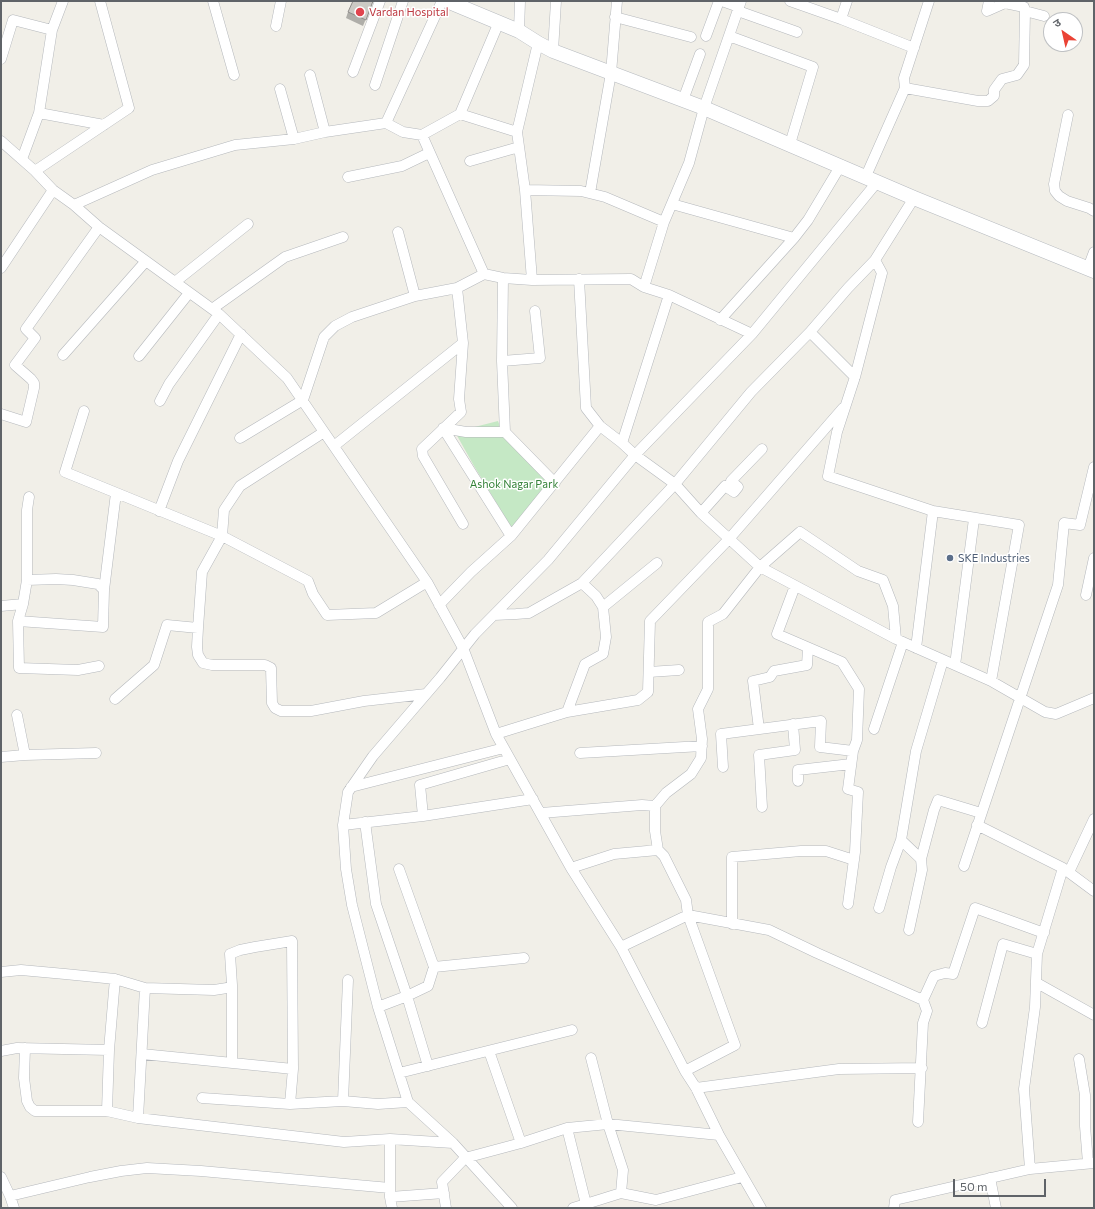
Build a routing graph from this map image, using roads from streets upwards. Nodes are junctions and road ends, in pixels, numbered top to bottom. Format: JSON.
{"nodes":[{"id":1,"x":62,"y":1,"type":"edge"},
{"id":2,"x":100,"y":1,"type":"edge"},
{"id":3,"x":213,"y":1,"type":"edge"},
{"id":4,"x":282,"y":1,"type":"edge"},
{"id":5,"x":380,"y":1,"type":"edge"},
{"id":6,"x":403,"y":1,"type":"edge"},
{"id":7,"x":442,"y":1,"type":"edge"},
{"id":8,"x":447,"y":1,"type":"edge"},
{"id":9,"x":520,"y":1,"type":"edge"},
{"id":10,"x":556,"y":1,"type":"edge"},
{"id":11,"x":617,"y":1,"type":"edge"},
{"id":12,"x":719,"y":1,"type":"edge"},
{"id":13,"x":722,"y":1,"type":"edge"},
{"id":14,"x":790,"y":1,"type":"edge"},
{"id":15,"x":847,"y":1,"type":"edge"},
{"id":16,"x":929,"y":1,"type":"edge"},
{"id":17,"x":989,"y":1,"type":"edge"},
{"id":18,"x":739,"y":6,"type":"edge"},
{"id":19,"x":1025,"y":11,"type":"junction"},
{"id":20,"x":1043,"y":16,"type":"edge"},
{"id":21,"x":615,"y":17,"type":"junction"},
{"id":22,"x":841,"y":19,"type":"junction"},
{"id":23,"x":499,"y":22,"type":"junction"},
{"id":24,"x":276,"y":26,"type":"dead end"},
{"id":25,"x":52,"y":30,"type":"junction"},
{"id":26,"x":519,"y":31,"type":"junction"},
{"id":27,"x":797,"y":32,"type":"dead end"},
{"id":28,"x":706,"y":36,"type":"dead end"},
{"id":29,"x":729,"y":36,"type":"junction"},
{"id":30,"x":691,"y":37,"type":"dead end"},
{"id":31,"x":538,"y":43,"type":"junction"},
{"id":32,"x":914,"y":48,"type":"junction"},
{"id":33,"x":552,"y":51,"type":"junction"},
{"id":34,"x":700,"y":54,"type":"dead end"},
{"id":35,"x":1,"y":59,"type":"edge"},
{"id":36,"x":354,"y":72,"type":"dead end"},
{"id":37,"x":611,"y":73,"type":"junction"},
{"id":38,"x":234,"y":75,"type":"dead end"},
{"id":39,"x":310,"y":75,"type":"dead end"},
{"id":40,"x":375,"y":85,"type":"dead end"},
{"id":41,"x":905,"y":88,"type":"junction"},
{"id":42,"x":280,"y":89,"type":"dead end"},
{"id":43,"x":683,"y":100,"type":"junction"},
{"id":44,"x":704,"y":108,"type":"junction"},
{"id":45,"x":39,"y":113,"type":"junction"},
{"id":46,"x":460,"y":114,"type":"junction"},
{"id":47,"x":1068,"y":115,"type":"dead end"},
{"id":48,"x":386,"y":124,"type":"junction"},
{"id":49,"x":104,"y":125,"type":"junction"},
{"id":50,"x":325,"y":132,"type":"junction"},
{"id":51,"x":517,"y":132,"type":"junction"},
{"id":52,"x":422,"y":135,"type":"junction"},
{"id":53,"x":294,"y":139,"type":"junction"},
{"id":54,"x":1,"y":141,"type":"edge"},
{"id":55,"x":790,"y":144,"type":"junction"},
{"id":56,"x":519,"y":147,"type":"junction"},
{"id":57,"x":429,"y":153,"type":"junction"},
{"id":58,"x":22,"y":159,"type":"junction"},
{"id":59,"x":470,"y":161,"type":"dead end"},
{"id":60,"x":840,"y":165,"type":"junction"},
{"id":61,"x":35,"y":171,"type":"junction"},
{"id":62,"x":348,"y":177,"type":"dead end"},
{"id":63,"x":872,"y":179,"type":"junction"},
{"id":64,"x":53,"y":190,"type":"junction"},
{"id":65,"x":525,"y":190,"type":"junction"},
{"id":66,"x":590,"y":193,"type":"junction"},
{"id":67,"x":914,"y":198,"type":"junction"},
{"id":68,"x":672,"y":204,"type":"junction"},
{"id":69,"x":74,"y":205,"type":"junction"},
{"id":70,"x":1094,"y":211,"type":"edge"},
{"id":71,"x":664,"y":222,"type":"junction"},
{"id":72,"x":248,"y":224,"type":"dead end"},
{"id":73,"x":99,"y":227,"type":"junction"},
{"id":74,"x":398,"y":232,"type":"dead end"},
{"id":75,"x":343,"y":237,"type":"dead end"},
{"id":76,"x":794,"y":238,"type":"junction"},
{"id":77,"x":1094,"y":252,"type":"edge"},
{"id":78,"x":875,"y":260,"type":"junction"},
{"id":79,"x":146,"y":261,"type":"junction"},
{"id":80,"x":1,"y":268,"type":"edge"},
{"id":81,"x":1091,"y":270,"type":"edge"},
{"id":82,"x":484,"y":274,"type":"junction"},
{"id":83,"x":503,"y":278,"type":"junction"},
{"id":84,"x":579,"y":279,"type":"junction"},
{"id":85,"x":532,"y":280,"type":"junction"},
{"id":86,"x":175,"y":282,"type":"junction"},
{"id":87,"x":644,"y":287,"type":"junction"},
{"id":88,"x":457,"y":288,"type":"junction"},
{"id":89,"x":189,"y":294,"type":"junction"},
{"id":90,"x":668,"y":295,"type":"junction"},
{"id":91,"x":415,"y":296,"type":"junction"},
{"id":92,"x":535,"y":311,"type":"dead end"},
{"id":93,"x":215,"y":312,"type":"junction"},
{"id":94,"x":720,"y":320,"type":"junction"},
{"id":95,"x":810,"y":332,"type":"junction"},
{"id":96,"x":241,"y":334,"type":"junction"},
{"id":97,"x":752,"y":334,"type":"junction"},
{"id":98,"x":463,"y":343,"type":"junction"},
{"id":99,"x":63,"y":355,"type":"dead end"},
{"id":100,"x":139,"y":356,"type":"dead end"},
{"id":101,"x":502,"y":361,"type":"junction"},
{"id":102,"x":855,"y":377,"type":"junction"},
{"id":103,"x":303,"y":400,"type":"junction"},
{"id":104,"x":160,"y":401,"type":"dead end"},
{"id":105,"x":846,"y":405,"type":"junction"},
{"id":106,"x":84,"y":411,"type":"dead end"},
{"id":107,"x":1,"y":414,"type":"edge"},
{"id":108,"x":600,"y":426,"type":"junction"},
{"id":109,"x":443,"y":428,"type":"junction"},
{"id":110,"x":324,"y":432,"type":"junction"},
{"id":111,"x":504,"y":432,"type":"junction"},
{"id":112,"x":240,"y":438,"type":"dead end"},
{"id":113,"x":622,"y":443,"type":"junction"},
{"id":114,"x":334,"y":446,"type":"junction"},
{"id":115,"x":762,"y":449,"type":"dead end"},
{"id":116,"x":635,"y":455,"type":"junction"},
{"id":117,"x":1094,"y":467,"type":"edge"},
{"id":118,"x":555,"y":482,"type":"junction"},
{"id":119,"x":675,"y":484,"type":"junction"},
{"id":120,"x":116,"y":493,"type":"junction"},
{"id":121,"x":29,"y":497,"type":"dead end"},
{"id":122,"x":159,"y":511,"type":"junction"},
{"id":123,"x":933,"y":511,"type":"junction"},
{"id":124,"x":702,"y":513,"type":"junction"},
{"id":125,"x":974,"y":519,"type":"junction"},
{"id":126,"x":463,"y":524,"type":"dead end"},
{"id":127,"x":222,"y":536,"type":"junction"},
{"id":128,"x":511,"y":536,"type":"junction"},
{"id":129,"x":728,"y":539,"type":"junction"},
{"id":130,"x":1094,"y":558,"type":"edge"},
{"id":131,"x":657,"y":563,"type":"dead end"},
{"id":132,"x":760,"y":567,"type":"junction"},
{"id":133,"x":28,"y":580,"type":"junction"},
{"id":134,"x":427,"y":582,"type":"junction"},
{"id":135,"x":582,"y":583,"type":"junction"},
{"id":136,"x":795,"y":586,"type":"junction"},
{"id":137,"x":104,"y":590,"type":"junction"},
{"id":138,"x":1086,"y":595,"type":"dead end"},
{"id":139,"x":23,"y":604,"type":"junction"},
{"id":140,"x":439,"y":605,"type":"junction"},
{"id":141,"x":1,"y":606,"type":"edge"},
{"id":142,"x":604,"y":607,"type":"junction"},
{"id":143,"x":494,"y":614,"type":"junction"},
{"id":144,"x":18,"y":621,"type":"junction"},
{"id":145,"x":198,"y":628,"type":"junction"},
{"id":146,"x":900,"y":641,"type":"junction"},
{"id":147,"x":463,"y":648,"type":"junction"},
{"id":148,"x":808,"y":648,"type":"junction"},
{"id":149,"x":916,"y":648,"type":"junction"},
{"id":150,"x":943,"y":660,"type":"junction"},
{"id":151,"x":955,"y":665,"type":"junction"},
{"id":152,"x":99,"y":666,"type":"dead end"},
{"id":153,"x":679,"y":670,"type":"dead end"},
{"id":154,"x":649,"y":672,"type":"junction"},
{"id":155,"x":991,"y":681,"type":"junction"},
{"id":156,"x":426,"y":694,"type":"junction"},
{"id":157,"x":1020,"y":697,"type":"junction"},
{"id":158,"x":1094,"y":698,"type":"edge"},
{"id":159,"x":115,"y":699,"type":"dead end"},
{"id":160,"x":567,"y":712,"type":"junction"},
{"id":161,"x":17,"y":714,"type":"dead end"},
{"id":162,"x":794,"y":724,"type":"junction"},
{"id":163,"x":759,"y":729,"type":"junction"},
{"id":164,"x":874,"y":729,"type":"dead end"},
{"id":165,"x":496,"y":734,"type":"junction"},
{"id":166,"x":702,"y":746,"type":"junction"},
{"id":167,"x":504,"y":748,"type":"junction"},
{"id":168,"x":853,"y":751,"type":"junction"},
{"id":169,"x":580,"y":752,"type":"dead end"},
{"id":170,"x":96,"y":753,"type":"dead end"},
{"id":171,"x":25,"y":755,"type":"junction"},
{"id":172,"x":1,"y":757,"type":"edge"},
{"id":173,"x":510,"y":759,"type":"junction"},
{"id":174,"x":851,"y":764,"type":"junction"},
{"id":175,"x":723,"y":767,"type":"dead end"},
{"id":176,"x":798,"y":781,"type":"dead end"},
{"id":177,"x":351,"y":787,"type":"junction"},
{"id":178,"x":533,"y":799,"type":"junction"},
{"id":179,"x":655,"y":806,"type":"junction"},
{"id":180,"x":762,"y":808,"type":"dead end"},
{"id":181,"x":541,"y":813,"type":"junction"},
{"id":182,"x":981,"y":813,"type":"junction"},
{"id":183,"x":424,"y":816,"type":"junction"},
{"id":184,"x":1094,"y":819,"type":"edge"},
{"id":185,"x":365,"y":822,"type":"junction"},
{"id":186,"x":343,"y":825,"type":"junction"},
{"id":187,"x":977,"y":825,"type":"junction"},
{"id":188,"x":901,"y":840,"type":"junction"},
{"id":189,"x":658,"y":850,"type":"junction"},
{"id":190,"x":921,"y":859,"type":"junction"},
{"id":191,"x":854,"y":860,"type":"junction"},
{"id":192,"x":964,"y":866,"type":"dead end"},
{"id":193,"x":572,"y":868,"type":"junction"},
{"id":194,"x":399,"y":869,"type":"dead end"},
{"id":195,"x":1066,"y":870,"type":"junction"},
{"id":196,"x":1094,"y":891,"type":"edge"},
{"id":197,"x":848,"y":904,"type":"dead end"},
{"id":198,"x":879,"y":908,"type":"dead end"},
{"id":199,"x":688,"y":915,"type":"junction"},
{"id":200,"x":732,"y":924,"type":"junction"},
{"id":201,"x":909,"y":930,"type":"dead end"},
{"id":202,"x":1044,"y":933,"type":"junction"},
{"id":203,"x":621,"y":947,"type":"junction"},
{"id":204,"x":1037,"y":954,"type":"junction"},
{"id":205,"x":524,"y":958,"type":"dead end"},
{"id":206,"x":434,"y":967,"type":"junction"},
{"id":207,"x":1,"y":972,"type":"edge"},
{"id":208,"x":115,"y":979,"type":"junction"},
{"id":209,"x":348,"y":980,"type":"dead end"},
{"id":210,"x":1037,"y":983,"type":"junction"},
{"id":211,"x":232,"y":985,"type":"junction"},
{"id":212,"x":145,"y":988,"type":"junction"},
{"id":213,"x":407,"y":996,"type":"junction"},
{"id":214,"x":923,"y":1000,"type":"junction"},
{"id":215,"x":378,"y":1007,"type":"junction"},
{"id":216,"x":1094,"y":1015,"type":"edge"},
{"id":217,"x":982,"y":1023,"type":"dead end"},
{"id":218,"x":572,"y":1030,"type":"dead end"},
{"id":219,"x":25,"y":1048,"type":"junction"},
{"id":220,"x":109,"y":1050,"type":"junction"},
{"id":221,"x":1,"y":1051,"type":"edge"},
{"id":222,"x":489,"y":1051,"type":"junction"},
{"id":223,"x":142,"y":1054,"type":"junction"},
{"id":224,"x":591,"y":1058,"type":"dead end"},
{"id":225,"x":1079,"y":1059,"type":"dead end"},
{"id":226,"x":232,"y":1063,"type":"junction"},
{"id":227,"x":428,"y":1066,"type":"junction"},
{"id":228,"x":922,"y":1068,"type":"junction"},
{"id":229,"x":292,"y":1069,"type":"junction"},
{"id":230,"x":685,"y":1072,"type":"junction"},
{"id":231,"x":399,"y":1073,"type":"junction"},
{"id":232,"x":696,"y":1088,"type":"junction"},
{"id":233,"x":202,"y":1098,"type":"dead end"},
{"id":234,"x":344,"y":1101,"type":"junction"},
{"id":235,"x":408,"y":1102,"type":"junction"},
{"id":236,"x":290,"y":1104,"type":"junction"},
{"id":237,"x":107,"y":1112,"type":"junction"},
{"id":238,"x":138,"y":1118,"type":"junction"},
{"id":239,"x":918,"y":1122,"type":"dead end"},
{"id":240,"x":608,"y":1124,"type":"junction"},
{"id":241,"x":567,"y":1128,"type":"junction"},
{"id":242,"x":719,"y":1135,"type":"junction"},
{"id":243,"x":390,"y":1139,"type":"junction"},
{"id":244,"x":453,"y":1143,"type":"junction"},
{"id":245,"x":521,"y":1143,"type":"junction"},
{"id":246,"x":466,"y":1158,"type":"junction"},
{"id":247,"x":1091,"y":1163,"type":"edge"},
{"id":248,"x":1030,"y":1169,"type":"junction"},
{"id":249,"x":1,"y":1177,"type":"edge"},
{"id":250,"x":742,"y":1177,"type":"junction"},
{"id":251,"x":990,"y":1178,"type":"junction"},
{"id":252,"x":390,"y":1192,"type":"junction"},
{"id":253,"x":621,"y":1193,"type":"junction"},
{"id":254,"x":444,"y":1194,"type":"junction"},
{"id":255,"x":10,"y":1196,"type":"junction"},
{"id":256,"x":586,"y":1204,"type":"junction"},
{"id":257,"x":658,"y":1204,"type":"edge"},
{"id":258,"x":14,"y":1208,"type":"edge"},
{"id":259,"x":392,"y":1208,"type":"edge"},
{"id":260,"x":446,"y":1208,"type":"edge"},
{"id":261,"x":512,"y":1208,"type":"edge"},
{"id":262,"x":573,"y":1208,"type":"edge"},
{"id":263,"x":761,"y":1208,"type":"edge"},
{"id":264,"x":894,"y":1208,"type":"edge"},
{"id":265,"x":996,"y":1208,"type":"edge"}],
"edges":[{"from":1,"to":25,"type":"street"},
{"from":2,"to":49,"type":"street"},
{"from":3,"to":38,"type":"street"},
{"from":4,"to":24,"type":"street"},
{"from":5,"to":36,"type":"street"},
{"from":6,"to":40,"type":"street"},
{"from":7,"to":48,"type":"street"},
{"from":8,"to":23,"type":"street"},
{"from":9,"to":26,"type":"street"},
{"from":10,"to":33,"type":"street"},
{"from":11,"to":21,"type":"street"},
{"from":12,"to":28,"type":"street"},
{"from":13,"to":18,"type":"street"},
{"from":14,"to":22,"type":"street"},
{"from":15,"to":22,"type":"street"},
{"from":16,"to":32,"type":"street"},
{"from":17,"to":19,"type":"street"},
{"from":18,"to":27,"type":"street"},
{"from":18,"to":29,"type":"street"},
{"from":19,"to":20,"type":"street"},
{"from":19,"to":41,"type":"street"},
{"from":21,"to":30,"type":"street"},
{"from":21,"to":37,"type":"street"},
{"from":22,"to":32,"type":"street"},
{"from":23,"to":26,"type":"street"},
{"from":23,"to":46,"type":"street"},
{"from":25,"to":35,"type":"street"},
{"from":25,"to":45,"type":"street"},
{"from":26,"to":31,"type":"street"},
{"from":29,"to":44,"type":"street"},
{"from":29,"to":55,"type":"street"},
{"from":31,"to":33,"type":"street"},
{"from":31,"to":51,"type":"street"},
{"from":32,"to":41,"type":"street"},
{"from":33,"to":37,"type":"street"},
{"from":34,"to":43,"type":"street"},
{"from":37,"to":43,"type":"street"},
{"from":37,"to":66,"type":"street"},
{"from":39,"to":50,"type":"street"},
{"from":41,"to":63,"type":"street"},
{"from":42,"to":53,"type":"street"},
{"from":43,"to":44,"type":"street"},
{"from":44,"to":55,"type":"street"},
{"from":44,"to":68,"type":"street"},
{"from":45,"to":49,"type":"street"},
{"from":45,"to":58,"type":"street"},
{"from":46,"to":51,"type":"street"},
{"from":46,"to":52,"type":"street"},
{"from":47,"to":70,"type":"street"},
{"from":48,"to":50,"type":"street"},
{"from":48,"to":52,"type":"street"},
{"from":49,"to":61,"type":"street"},
{"from":50,"to":53,"type":"street"},
{"from":51,"to":56,"type":"street"},
{"from":52,"to":57,"type":"street"},
{"from":53,"to":69,"type":"street"},
{"from":54,"to":58,"type":"street"},
{"from":55,"to":60,"type":"street"},
{"from":56,"to":59,"type":"street"},
{"from":56,"to":65,"type":"street"},
{"from":57,"to":62,"type":"street"},
{"from":57,"to":82,"type":"street"},
{"from":58,"to":61,"type":"street"},
{"from":60,"to":63,"type":"street"},
{"from":60,"to":76,"type":"street"},
{"from":61,"to":64,"type":"street"},
{"from":63,"to":67,"type":"street"},
{"from":63,"to":97,"type":"street"},
{"from":64,"to":69,"type":"street"},
{"from":64,"to":80,"type":"street"},
{"from":65,"to":66,"type":"street"},
{"from":65,"to":85,"type":"street"},
{"from":66,"to":71,"type":"street"},
{"from":67,"to":78,"type":"street"},
{"from":67,"to":81,"type":"street"},
{"from":68,"to":71,"type":"street"},
{"from":68,"to":76,"type":"street"},
{"from":69,"to":73,"type":"street"},
{"from":71,"to":87,"type":"street"},
{"from":72,"to":86,"type":"street"},
{"from":73,"to":79,"type":"street"},
{"from":73,"to":107,"type":"street"},
{"from":74,"to":91,"type":"street"},
{"from":75,"to":93,"type":"street"},
{"from":76,"to":94,"type":"street"},
{"from":77,"to":81,"type":"street"},
{"from":78,"to":95,"type":"street"},
{"from":78,"to":102,"type":"street"},
{"from":79,"to":86,"type":"street"},
{"from":79,"to":99,"type":"street"},
{"from":82,"to":83,"type":"street"},
{"from":82,"to":88,"type":"street"},
{"from":83,"to":85,"type":"street"},
{"from":83,"to":101,"type":"street"},
{"from":84,"to":85,"type":"street"},
{"from":84,"to":87,"type":"street"},
{"from":84,"to":108,"type":"street"},
{"from":86,"to":89,"type":"street"},
{"from":87,"to":90,"type":"street"},
{"from":88,"to":91,"type":"street"},
{"from":88,"to":98,"type":"street"},
{"from":89,"to":93,"type":"street"},
{"from":89,"to":100,"type":"street"},
{"from":90,"to":94,"type":"street"},
{"from":90,"to":113,"type":"street"},
{"from":91,"to":103,"type":"street"},
{"from":92,"to":101,"type":"street"},
{"from":93,"to":96,"type":"street"},
{"from":93,"to":104,"type":"street"},
{"from":94,"to":97,"type":"street"},
{"from":95,"to":102,"type":"street"},
{"from":95,"to":119,"type":"street"},
{"from":96,"to":103,"type":"street"},
{"from":96,"to":122,"type":"street"},
{"from":97,"to":116,"type":"street"},
{"from":98,"to":109,"type":"street"},
{"from":98,"to":114,"type":"street"},
{"from":101,"to":111,"type":"street"},
{"from":102,"to":105,"type":"street"},
{"from":103,"to":110,"type":"street"},
{"from":103,"to":112,"type":"street"},
{"from":105,"to":123,"type":"street"},
{"from":105,"to":129,"type":"street"},
{"from":106,"to":120,"type":"street"},
{"from":108,"to":113,"type":"street"},
{"from":108,"to":118,"type":"street"},
{"from":109,"to":111,"type":"street"},
{"from":109,"to":126,"type":"street"},
{"from":109,"to":128,"type":"street"},
{"from":110,"to":114,"type":"street"},
{"from":110,"to":127,"type":"street"},
{"from":111,"to":118,"type":"street"},
{"from":113,"to":116,"type":"street"},
{"from":114,"to":134,"type":"street"},
{"from":115,"to":124,"type":"street"},
{"from":116,"to":119,"type":"street"},
{"from":116,"to":143,"type":"street"},
{"from":117,"to":157,"type":"street"},
{"from":118,"to":128,"type":"street"},
{"from":119,"to":124,"type":"street"},
{"from":119,"to":135,"type":"street"},
{"from":120,"to":122,"type":"street"},
{"from":120,"to":137,"type":"street"},
{"from":121,"to":133,"type":"street"},
{"from":122,"to":127,"type":"street"},
{"from":123,"to":125,"type":"street"},
{"from":123,"to":149,"type":"street"},
{"from":124,"to":129,"type":"street"},
{"from":125,"to":151,"type":"street"},
{"from":125,"to":155,"type":"street"},
{"from":127,"to":134,"type":"street"},
{"from":127,"to":145,"type":"street"},
{"from":128,"to":140,"type":"street"},
{"from":129,"to":132,"type":"street"},
{"from":129,"to":154,"type":"street"},
{"from":130,"to":138,"type":"street"},
{"from":131,"to":142,"type":"street"},
{"from":132,"to":136,"type":"street"},
{"from":132,"to":146,"type":"street"},
{"from":132,"to":166,"type":"street"},
{"from":133,"to":137,"type":"street"},
{"from":133,"to":139,"type":"street"},
{"from":134,"to":140,"type":"street"},
{"from":135,"to":142,"type":"street"},
{"from":135,"to":143,"type":"street"},
{"from":136,"to":146,"type":"street"},
{"from":136,"to":148,"type":"street"},
{"from":137,"to":144,"type":"street"},
{"from":139,"to":141,"type":"street"},
{"from":139,"to":144,"type":"street"},
{"from":140,"to":147,"type":"street"},
{"from":142,"to":160,"type":"street"},
{"from":143,"to":147,"type":"street"},
{"from":144,"to":152,"type":"street"},
{"from":145,"to":156,"type":"street"},
{"from":145,"to":159,"type":"street"},
{"from":146,"to":149,"type":"street"},
{"from":146,"to":164,"type":"street"},
{"from":147,"to":156,"type":"street"},
{"from":147,"to":165,"type":"street"},
{"from":148,"to":163,"type":"street"},
{"from":148,"to":168,"type":"street"},
{"from":149,"to":150,"type":"street"},
{"from":150,"to":151,"type":"street"},
{"from":150,"to":188,"type":"street"},
{"from":151,"to":155,"type":"street"},
{"from":153,"to":154,"type":"street"},
{"from":154,"to":160,"type":"street"},
{"from":155,"to":157,"type":"street"},
{"from":156,"to":177,"type":"street"},
{"from":157,"to":158,"type":"street"},
{"from":157,"to":182,"type":"street"},
{"from":160,"to":165,"type":"street"},
{"from":161,"to":171,"type":"street"},
{"from":162,"to":163,"type":"street"},
{"from":162,"to":168,"type":"street"},
{"from":162,"to":180,"type":"street"},
{"from":163,"to":175,"type":"street"},
{"from":165,"to":167,"type":"street"},
{"from":166,"to":169,"type":"street"},
{"from":166,"to":179,"type":"street"},
{"from":167,"to":173,"type":"street"},
{"from":167,"to":177,"type":"street"},
{"from":168,"to":174,"type":"street"},
{"from":170,"to":171,"type":"street"},
{"from":171,"to":172,"type":"street"},
{"from":173,"to":178,"type":"street"},
{"from":173,"to":183,"type":"street"},
{"from":174,"to":176,"type":"street"},
{"from":174,"to":191,"type":"street"},
{"from":177,"to":186,"type":"street"},
{"from":178,"to":181,"type":"street"},
{"from":178,"to":183,"type":"street"},
{"from":179,"to":181,"type":"street"},
{"from":179,"to":189,"type":"street"},
{"from":181,"to":193,"type":"street"},
{"from":182,"to":187,"type":"street"},
{"from":182,"to":190,"type":"street"},
{"from":183,"to":185,"type":"street"},
{"from":184,"to":195,"type":"street"},
{"from":185,"to":186,"type":"street"},
{"from":185,"to":213,"type":"street"},
{"from":186,"to":215,"type":"street"},
{"from":187,"to":192,"type":"street"},
{"from":187,"to":195,"type":"street"},
{"from":188,"to":190,"type":"street"},
{"from":188,"to":198,"type":"street"},
{"from":189,"to":193,"type":"street"},
{"from":189,"to":199,"type":"street"},
{"from":190,"to":201,"type":"street"},
{"from":191,"to":197,"type":"street"},
{"from":191,"to":200,"type":"street"},
{"from":193,"to":203,"type":"street"},
{"from":194,"to":206,"type":"street"},
{"from":195,"to":196,"type":"street"},
{"from":195,"to":202,"type":"street"},
{"from":199,"to":200,"type":"street"},
{"from":199,"to":203,"type":"street"},
{"from":199,"to":230,"type":"street"},
{"from":200,"to":214,"type":"street"},
{"from":202,"to":204,"type":"street"},
{"from":202,"to":214,"type":"street"},
{"from":203,"to":230,"type":"street"},
{"from":204,"to":210,"type":"street"},
{"from":204,"to":217,"type":"street"},
{"from":205,"to":206,"type":"street"},
{"from":206,"to":213,"type":"street"},
{"from":207,"to":208,"type":"street"},
{"from":208,"to":212,"type":"street"},
{"from":208,"to":220,"type":"street"},
{"from":209,"to":234,"type":"street"},
{"from":210,"to":216,"type":"street"},
{"from":210,"to":248,"type":"street"},
{"from":211,"to":212,"type":"street"},
{"from":211,"to":226,"type":"street"},
{"from":211,"to":229,"type":"street"},
{"from":212,"to":223,"type":"street"},
{"from":213,"to":215,"type":"street"},
{"from":213,"to":227,"type":"street"},
{"from":214,"to":228,"type":"street"},
{"from":215,"to":231,"type":"street"},
{"from":218,"to":222,"type":"street"},
{"from":219,"to":220,"type":"street"},
{"from":219,"to":221,"type":"street"},
{"from":219,"to":237,"type":"street"},
{"from":220,"to":237,"type":"street"},
{"from":222,"to":227,"type":"street"},
{"from":222,"to":245,"type":"street"},
{"from":223,"to":226,"type":"street"},
{"from":223,"to":238,"type":"street"},
{"from":224,"to":240,"type":"street"},
{"from":225,"to":247,"type":"street"},
{"from":226,"to":229,"type":"street"},
{"from":227,"to":231,"type":"street"},
{"from":228,"to":232,"type":"street"},
{"from":228,"to":239,"type":"street"},
{"from":229,"to":236,"type":"street"},
{"from":230,"to":232,"type":"street"},
{"from":231,"to":235,"type":"street"},
{"from":232,"to":242,"type":"street"},
{"from":233,"to":236,"type":"street"},
{"from":234,"to":235,"type":"street"},
{"from":234,"to":236,"type":"street"},
{"from":235,"to":244,"type":"street"},
{"from":237,"to":238,"type":"street"},
{"from":238,"to":243,"type":"street"},
{"from":240,"to":241,"type":"street"},
{"from":240,"to":242,"type":"street"},
{"from":240,"to":253,"type":"street"},
{"from":241,"to":245,"type":"street"},
{"from":241,"to":256,"type":"street"},
{"from":242,"to":250,"type":"street"},
{"from":243,"to":244,"type":"street"},
{"from":243,"to":252,"type":"street"},
{"from":244,"to":246,"type":"street"},
{"from":245,"to":246,"type":"street"},
{"from":246,"to":254,"type":"street"},
{"from":246,"to":261,"type":"street"},
{"from":247,"to":248,"type":"street"},
{"from":248,"to":251,"type":"street"},
{"from":249,"to":255,"type":"street"},
{"from":250,"to":257,"type":"street"},
{"from":250,"to":263,"type":"street"},
{"from":251,"to":264,"type":"street"},
{"from":251,"to":265,"type":"street"},
{"from":252,"to":254,"type":"street"},
{"from":252,"to":255,"type":"street"},
{"from":252,"to":259,"type":"street"},
{"from":253,"to":256,"type":"street"},
{"from":253,"to":257,"type":"street"},
{"from":254,"to":260,"type":"street"},
{"from":255,"to":258,"type":"street"},
{"from":256,"to":262,"type":"street"}]}
